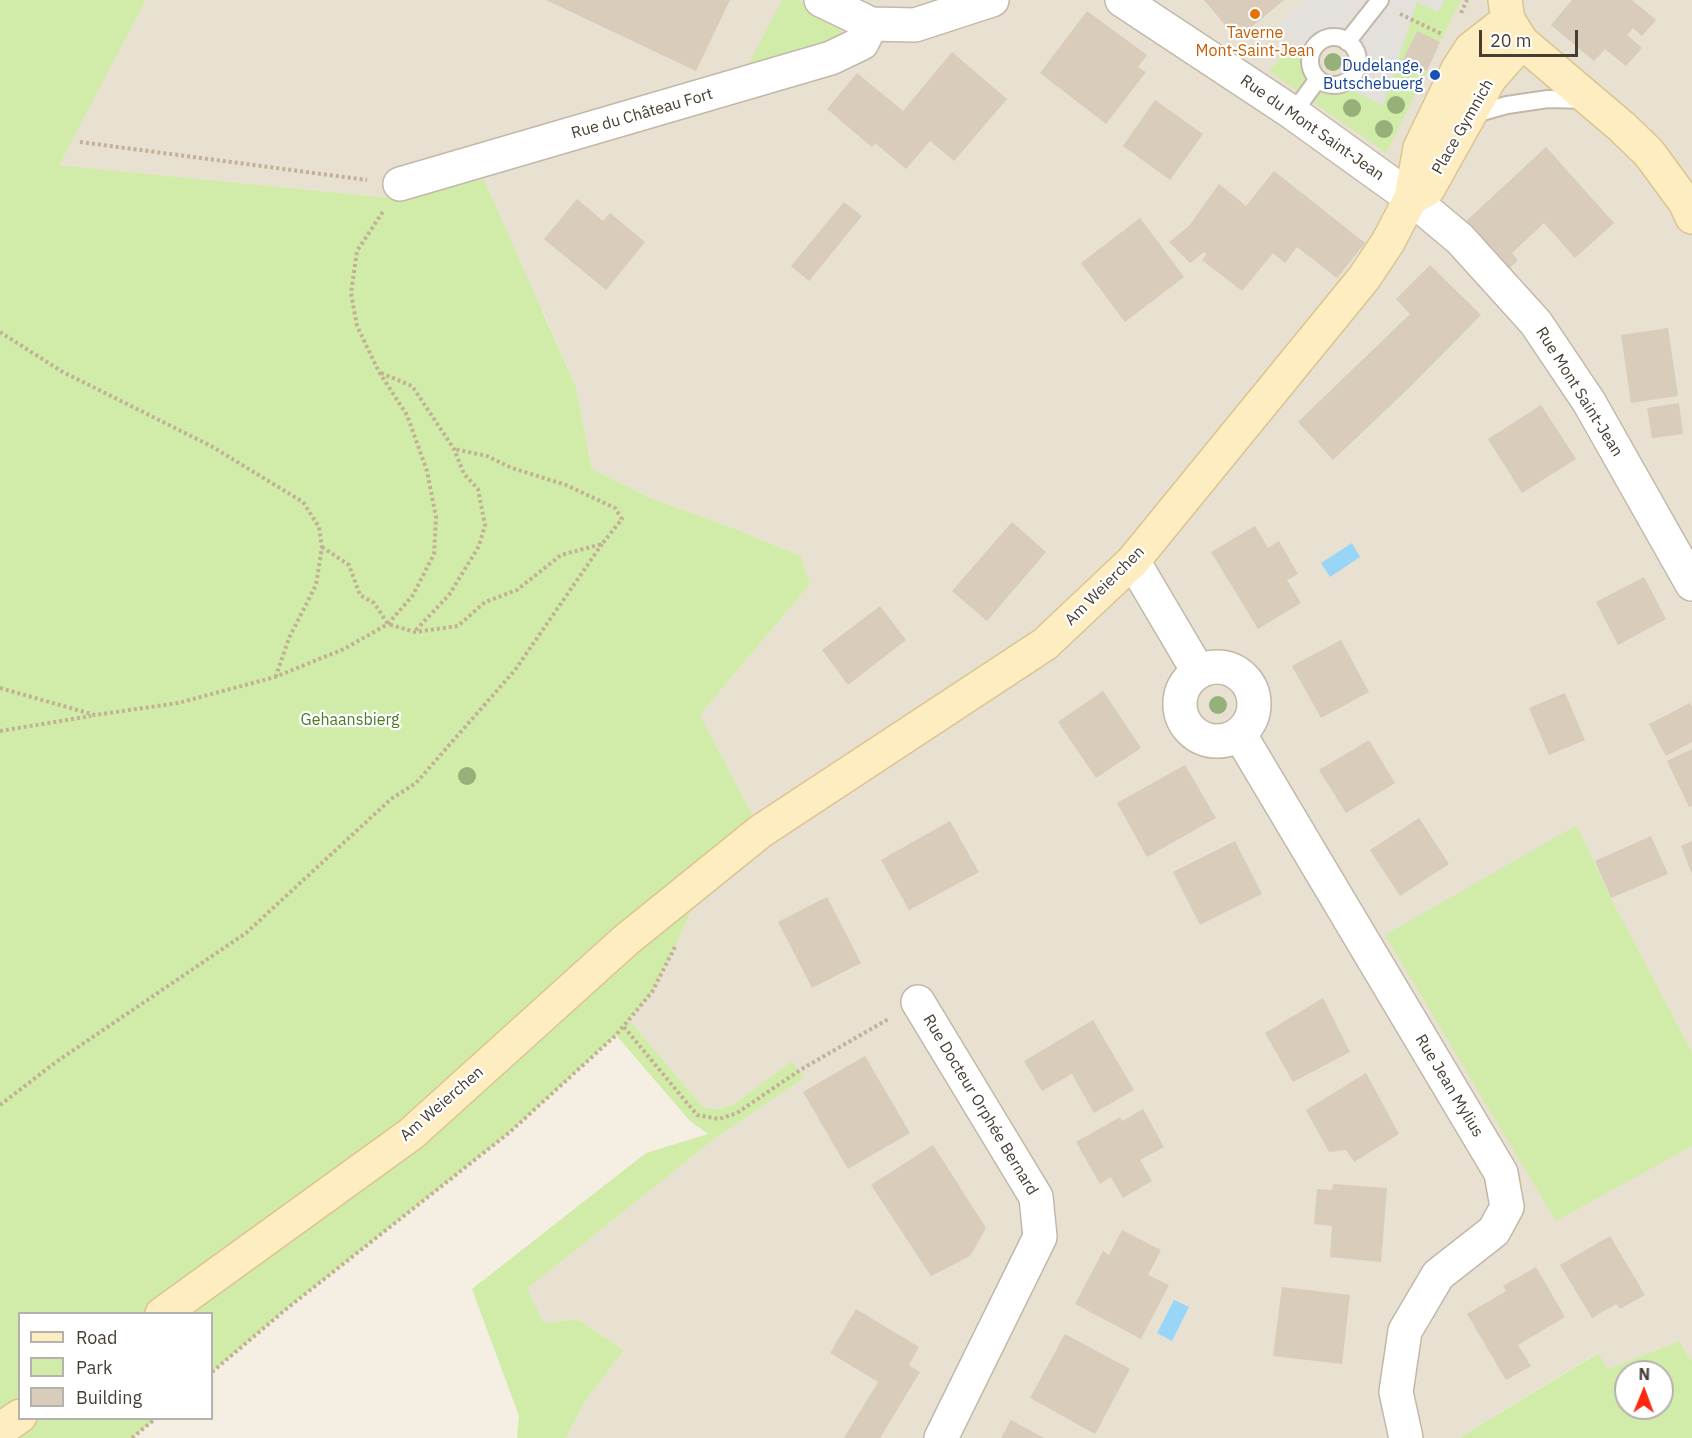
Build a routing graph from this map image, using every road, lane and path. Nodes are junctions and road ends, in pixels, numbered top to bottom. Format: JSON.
{"nodes":[{"id":1,"x":821,"y":0,"type":"edge"},
{"id":2,"x":992,"y":0,"type":"edge"},
{"id":3,"x":1122,"y":0,"type":"edge"},
{"id":4,"x":1379,"y":1,"type":"edge"},
{"id":5,"x":1511,"y":21,"type":"edge"},
{"id":6,"x":871,"y":24,"type":"junction"},
{"id":7,"x":1347,"y":42,"type":"junction"},
{"id":8,"x":1471,"y":49,"type":"junction"},
{"id":9,"x":1318,"y":79,"type":"junction"},
{"id":10,"x":1589,"y":100,"type":"junction"},
{"id":11,"x":1293,"y":112,"type":"junction"},
{"id":12,"x":1467,"y":116,"type":"junction"},
{"id":13,"x":80,"y":142,"type":"dead end"},
{"id":14,"x":400,"y":184,"type":"junction"},
{"id":15,"x":1411,"y":198,"type":"junction"},
{"id":16,"x":1692,"y":217,"type":"edge"},
{"id":17,"x":0,"y":332,"type":"edge"},
{"id":18,"x":380,"y":372,"type":"junction"},
{"id":19,"x":454,"y":449,"type":"junction"},
{"id":20,"x":602,"y":544,"type":"junction"},
{"id":21,"x":322,"y":547,"type":"junction"},
{"id":22,"x":1133,"y":561,"type":"junction"},
{"id":23,"x":1692,"y":584,"type":"edge"},
{"id":24,"x":388,"y":624,"type":"junction"},
{"id":25,"x":415,"y":632,"type":"junction"},
{"id":26,"x":1198,"y":671,"type":"junction"},
{"id":27,"x":275,"y":677,"type":"junction"},
{"id":28,"x":0,"y":688,"type":"edge"},
{"id":29,"x":95,"y":715,"type":"junction"},
{"id":30,"x":0,"y":731,"type":"edge"},
{"id":31,"x":1240,"y":735,"type":"junction"},
{"id":32,"x":678,"y":940,"type":"dead end"},
{"id":33,"x":918,"y":1002,"type":"joint"},
{"id":34,"x":624,"y":1027,"type":"junction"},
{"id":35,"x":0,"y":1105,"type":"edge"},
{"id":36,"x":165,"y":1312,"type":"edge"},
{"id":37,"x":213,"y":1371,"type":"edge"},
{"id":38,"x":18,"y":1417,"type":"edge"},
{"id":39,"x":155,"y":1420,"type":"edge"},
{"id":40,"x":0,"y":1430,"type":"edge"},
{"id":41,"x":132,"y":1438,"type":"edge"},
{"id":42,"x":941,"y":1438,"type":"edge"},
{"id":43,"x":1406,"y":1438,"type":"edge"}],
"edges":[{"from":1,"to":6,"type":"street"},
{"from":2,"to":6,"type":"street"},
{"from":3,"to":11,"type":"street","name":"Rue du Mont Saint-Jean"},
{"from":4,"to":7,"type":"lane"},
{"from":4,"to":8,"type":"path"},
{"from":5,"to":8,"type":"main road","name":"Place Gymnich"},
{"from":5,"to":10,"type":"main road"},
{"from":5,"to":12,"type":"main road","name":"Place Gymnich"},
{"from":6,"to":14,"type":"street","name":"Rue du Château Fort"},
{"from":7,"to":9,"type":"lane"},
{"from":7,"to":9,"type":"lane"},
{"from":8,"to":15,"type":"main road","name":"Place Gymnich"},
{"from":9,"to":11,"type":"lane"},
{"from":10,"to":12,"type":"lane"},
{"from":10,"to":16,"type":"main road"},
{"from":11,"to":15,"type":"street","name":"Rue du Mont Saint-Jean"},
{"from":12,"to":15,"type":"main road","name":"Place Gymnich"},
{"from":13,"to":14,"type":"path"},
{"from":14,"to":18,"type":"path"},
{"from":15,"to":22,"type":"main road","name":"Am Weierchen"},
{"from":15,"to":23,"type":"street","name":"Rue Mont Saint-Jean"},
{"from":17,"to":21,"type":"path"},
{"from":18,"to":19,"type":"path"},
{"from":18,"to":24,"type":"path"},
{"from":19,"to":20,"type":"path"},
{"from":19,"to":25,"type":"path"},
{"from":20,"to":25,"type":"path"},
{"from":20,"to":35,"type":"path"},
{"from":21,"to":24,"type":"path"},
{"from":21,"to":27,"type":"path"},
{"from":22,"to":26,"type":"street"},
{"from":22,"to":36,"type":"main road","name":"Am Weierchen"},
{"from":24,"to":25,"type":"path"},
{"from":24,"to":27,"type":"path"},
{"from":26,"to":31,"type":"street"},
{"from":26,"to":31,"type":"street"},
{"from":27,"to":29,"type":"path"},
{"from":28,"to":29,"type":"path"},
{"from":29,"to":30,"type":"path"},
{"from":31,"to":43,"type":"street","name":"Rue Jean Mylius"},
{"from":32,"to":34,"type":"path"},
{"from":33,"to":34,"type":"path"},
{"from":33,"to":42,"type":"street","name":"Rue Docteur Orphée Bernard"},
{"from":34,"to":37,"type":"path"},
{"from":38,"to":40,"type":"main road"},
{"from":39,"to":41,"type":"path"}]}
